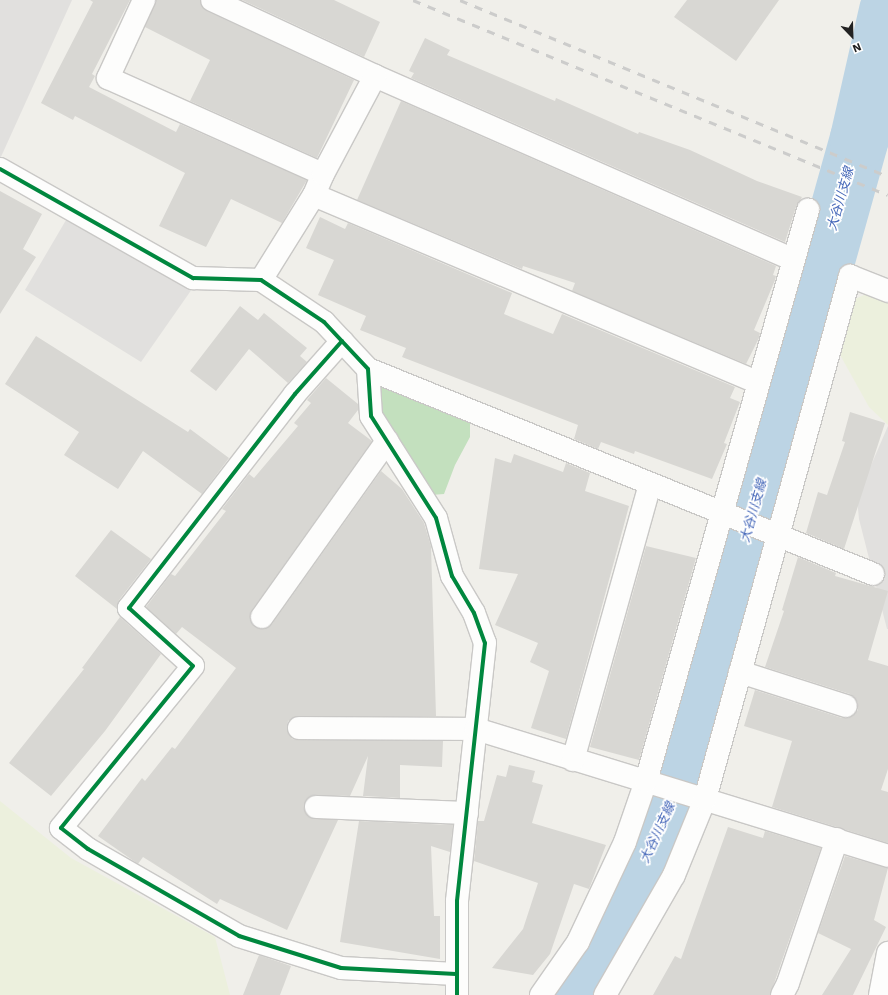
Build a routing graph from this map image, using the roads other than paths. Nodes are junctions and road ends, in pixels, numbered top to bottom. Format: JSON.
{"nodes":[{"id":1,"x":144,"y":0,"type":"edge"},
{"id":2,"x":212,"y":0,"type":"edge"},
{"id":3,"x":375,"y":76,"type":"junction"},
{"id":4,"x":0,"y":169,"type":"edge"},
{"id":5,"x":323,"y":174,"type":"junction"},
{"id":6,"x":314,"y":195,"type":"junction"},
{"id":7,"x":808,"y":210,"type":"dead end"},
{"id":8,"x":792,"y":259,"type":"junction"},
{"id":9,"x":261,"y":280,"type":"junction"},
{"id":10,"x":888,"y":291,"type":"edge"},
{"id":11,"x":342,"y":341,"type":"junction"},
{"id":12,"x":368,"y":369,"type":"junction"},
{"id":13,"x":758,"y":383,"type":"junction"},
{"id":14,"x":387,"y":441,"type":"junction"},
{"id":15,"x":650,"y":485,"type":"junction"},
{"id":16,"x":727,"y":514,"type":"junction"},
{"id":17,"x":773,"y":535,"type":"junction"},
{"id":18,"x":873,"y":574,"type":"dead end"},
{"id":19,"x":262,"y":617,"type":"dead end"},
{"id":20,"x":740,"y":672,"type":"junction"},
{"id":21,"x":846,"y":706,"type":"dead end"},
{"id":22,"x":299,"y":728,"type":"dead end"},
{"id":23,"x":476,"y":729,"type":"junction"},
{"id":24,"x":573,"y":760,"type":"junction"},
{"id":25,"x":646,"y":781,"type":"junction"},
{"id":26,"x":704,"y":799,"type":"junction"},
{"id":27,"x":316,"y":807,"type":"dead end"},
{"id":28,"x":466,"y":813,"type":"junction"},
{"id":29,"x":837,"y":839,"type":"junction"},
{"id":30,"x":888,"y":856,"type":"edge"},
{"id":31,"x":888,"y":953,"type":"edge"},
{"id":32,"x":456,"y":974,"type":"junction"},
{"id":33,"x":457,"y":995,"type":"edge"},
{"id":34,"x":541,"y":995,"type":"edge"},
{"id":35,"x":605,"y":995,"type":"edge"},
{"id":36,"x":782,"y":995,"type":"edge"},
{"id":37,"x":880,"y":995,"type":"edge"}],
"edges":[{"from":1,"to":5,"type":"street"},
{"from":2,"to":3,"type":"street"},
{"from":3,"to":5,"type":"street"},
{"from":3,"to":8,"type":"street"},
{"from":4,"to":9,"type":"street"},
{"from":5,"to":6,"type":"street"},
{"from":6,"to":9,"type":"street"},
{"from":6,"to":13,"type":"street"},
{"from":7,"to":8,"type":"street"},
{"from":8,"to":13,"type":"street"},
{"from":9,"to":11,"type":"street"},
{"from":10,"to":17,"type":"street"},
{"from":11,"to":12,"type":"street"},
{"from":11,"to":32,"type":"street"},
{"from":12,"to":14,"type":"street"},
{"from":12,"to":15,"type":"street"},
{"from":13,"to":16,"type":"street"},
{"from":14,"to":19,"type":"street"},
{"from":14,"to":23,"type":"street"},
{"from":15,"to":16,"type":"street"},
{"from":15,"to":24,"type":"street"},
{"from":16,"to":17,"type":"street"},
{"from":16,"to":25,"type":"street"},
{"from":17,"to":18,"type":"street"},
{"from":17,"to":20,"type":"street"},
{"from":20,"to":21,"type":"street"},
{"from":20,"to":26,"type":"street"},
{"from":22,"to":23,"type":"street"},
{"from":23,"to":24,"type":"street"},
{"from":23,"to":28,"type":"street"},
{"from":24,"to":25,"type":"street"},
{"from":25,"to":26,"type":"street"},
{"from":25,"to":34,"type":"street"},
{"from":26,"to":29,"type":"street"},
{"from":26,"to":35,"type":"street"},
{"from":27,"to":28,"type":"street"},
{"from":28,"to":32,"type":"street"},
{"from":29,"to":30,"type":"street"},
{"from":29,"to":36,"type":"street"},
{"from":31,"to":37,"type":"street"},
{"from":32,"to":33,"type":"street"}]}
